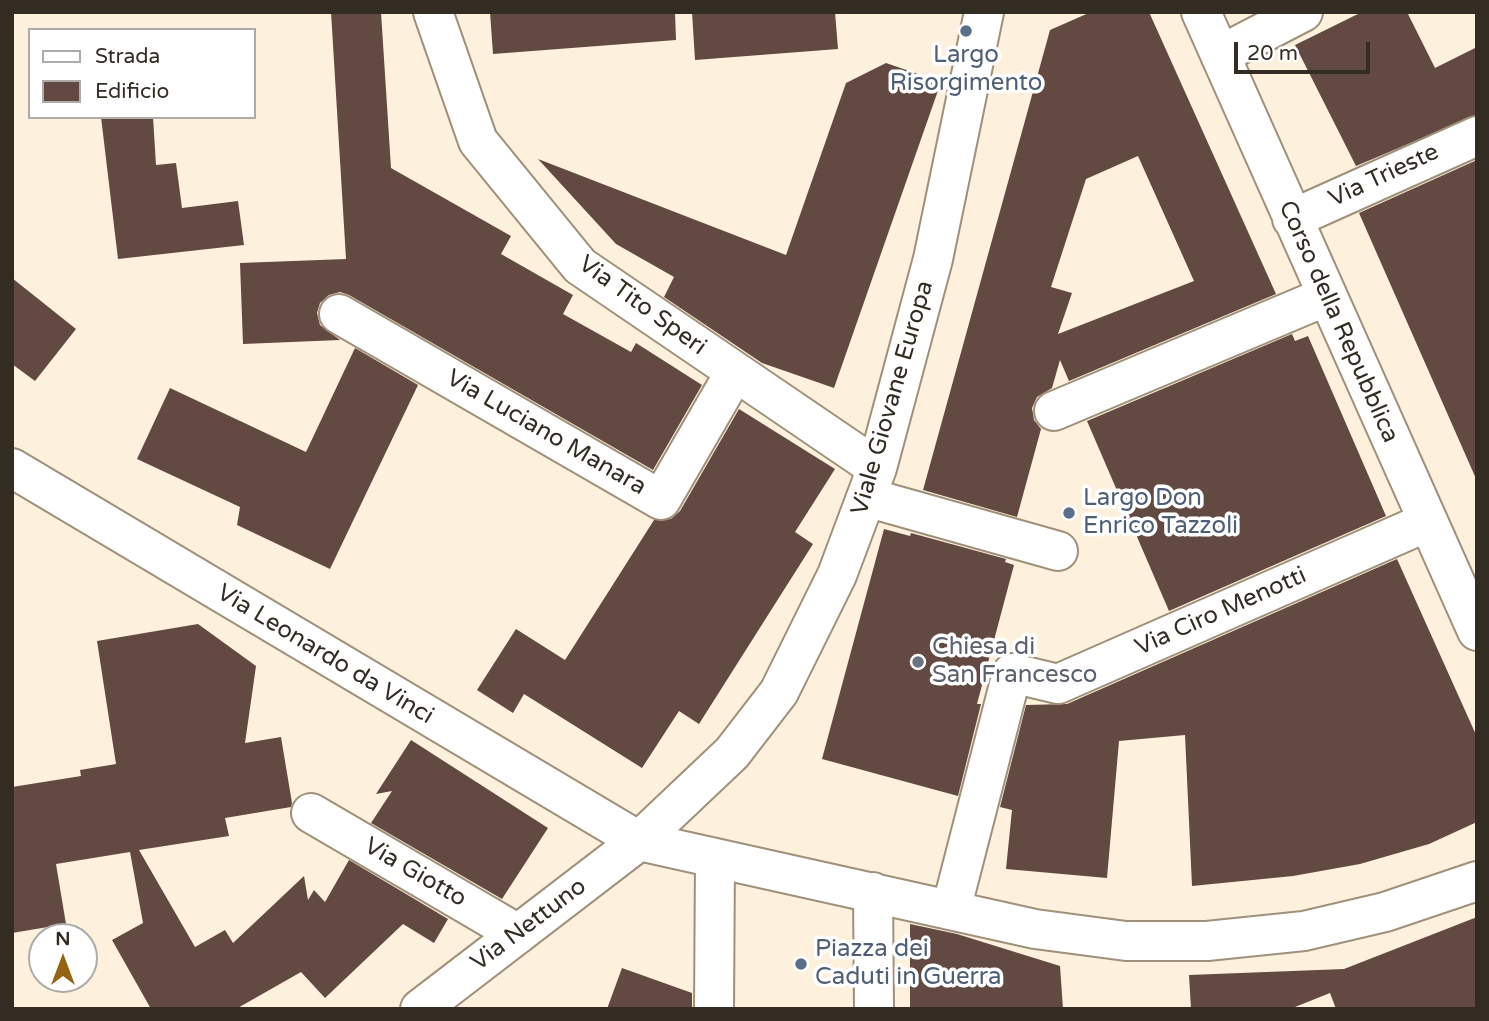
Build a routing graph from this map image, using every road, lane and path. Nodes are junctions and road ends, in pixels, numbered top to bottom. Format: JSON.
{"nodes":[{"id":1,"x":433,"y":12,"type":"edge"},
{"id":2,"x":984,"y":12,"type":"edge"},
{"id":3,"x":1201,"y":12,"type":"edge"},
{"id":4,"x":1303,"y":12,"type":"edge"},
{"id":5,"x":1220,"y":55,"type":"junction"},
{"id":6,"x":1477,"y":136,"type":"edge"},
{"id":7,"x":1292,"y":219,"type":"junction"},
{"id":8,"x":1327,"y":296,"type":"junction"},
{"id":9,"x":339,"y":314,"type":"dead end"},
{"id":10,"x":735,"y":372,"type":"junction"},
{"id":11,"x":1054,"y":411,"type":"dead end"},
{"id":12,"x":12,"y":468,"type":"edge"},
{"id":13,"x":872,"y":483,"type":"junction"},
{"id":14,"x":1427,"y":522,"type":"junction"},
{"id":15,"x":1058,"y":551,"type":"dead end"},
{"id":16,"x":1477,"y":631,"type":"edge"},
{"id":17,"x":311,"y":813,"type":"dead end"},
{"id":18,"x":639,"y":841,"type":"junction"},
{"id":19,"x":715,"y":859,"type":"junction"},
{"id":20,"x":1477,"y":881,"type":"edge"},
{"id":21,"x":873,"y":892,"type":"junction"},
{"id":22,"x":951,"y":910,"type":"junction"},
{"id":23,"x":518,"y":934,"type":"junction"},
{"id":24,"x":420,"y":1009,"type":"edge"},
{"id":25,"x":714,"y":1009,"type":"edge"},
{"id":26,"x":874,"y":1009,"type":"edge"}],
"edges":[{"from":1,"to":10,"type":"street","name":"Via Tito Speri"},
{"from":2,"to":13,"type":"street","name":"Viale Giovane Europa"},
{"from":3,"to":5,"type":"street","name":"Corso della Repubblica"},
{"from":4,"to":5,"type":"street"},
{"from":5,"to":7,"type":"street","name":"Corso della Repubblica"},
{"from":6,"to":7,"type":"street","name":"Via Trieste"},
{"from":7,"to":8,"type":"street","name":"Corso della Repubblica"},
{"from":8,"to":11,"type":"street"},
{"from":8,"to":14,"type":"street","name":"Corso della Repubblica"},
{"from":9,"to":10,"type":"street","name":"Via Luciano Manara"},
{"from":10,"to":13,"type":"street","name":"Via Tito Speri"},
{"from":12,"to":18,"type":"street","name":"Via Leonardo da Vinci"},
{"from":13,"to":15,"type":"street","name":"Via Tito Speri"},
{"from":13,"to":18,"type":"street","name":"Viale Giovane Europa"},
{"from":14,"to":16,"type":"street","name":"Corso della Repubblica"},
{"from":14,"to":22,"type":"street","name":"Via Ciro Menotti"},
{"from":17,"to":23,"type":"street","name":"Via Giotto"},
{"from":18,"to":19,"type":"street"},
{"from":18,"to":23,"type":"street","name":"Via Nettuno"},
{"from":19,"to":21,"type":"street"},
{"from":19,"to":25,"type":"street"},
{"from":20,"to":22,"type":"street"},
{"from":21,"to":22,"type":"street"},
{"from":21,"to":26,"type":"street"},
{"from":23,"to":24,"type":"street","name":"Via Nettuno"}]}
